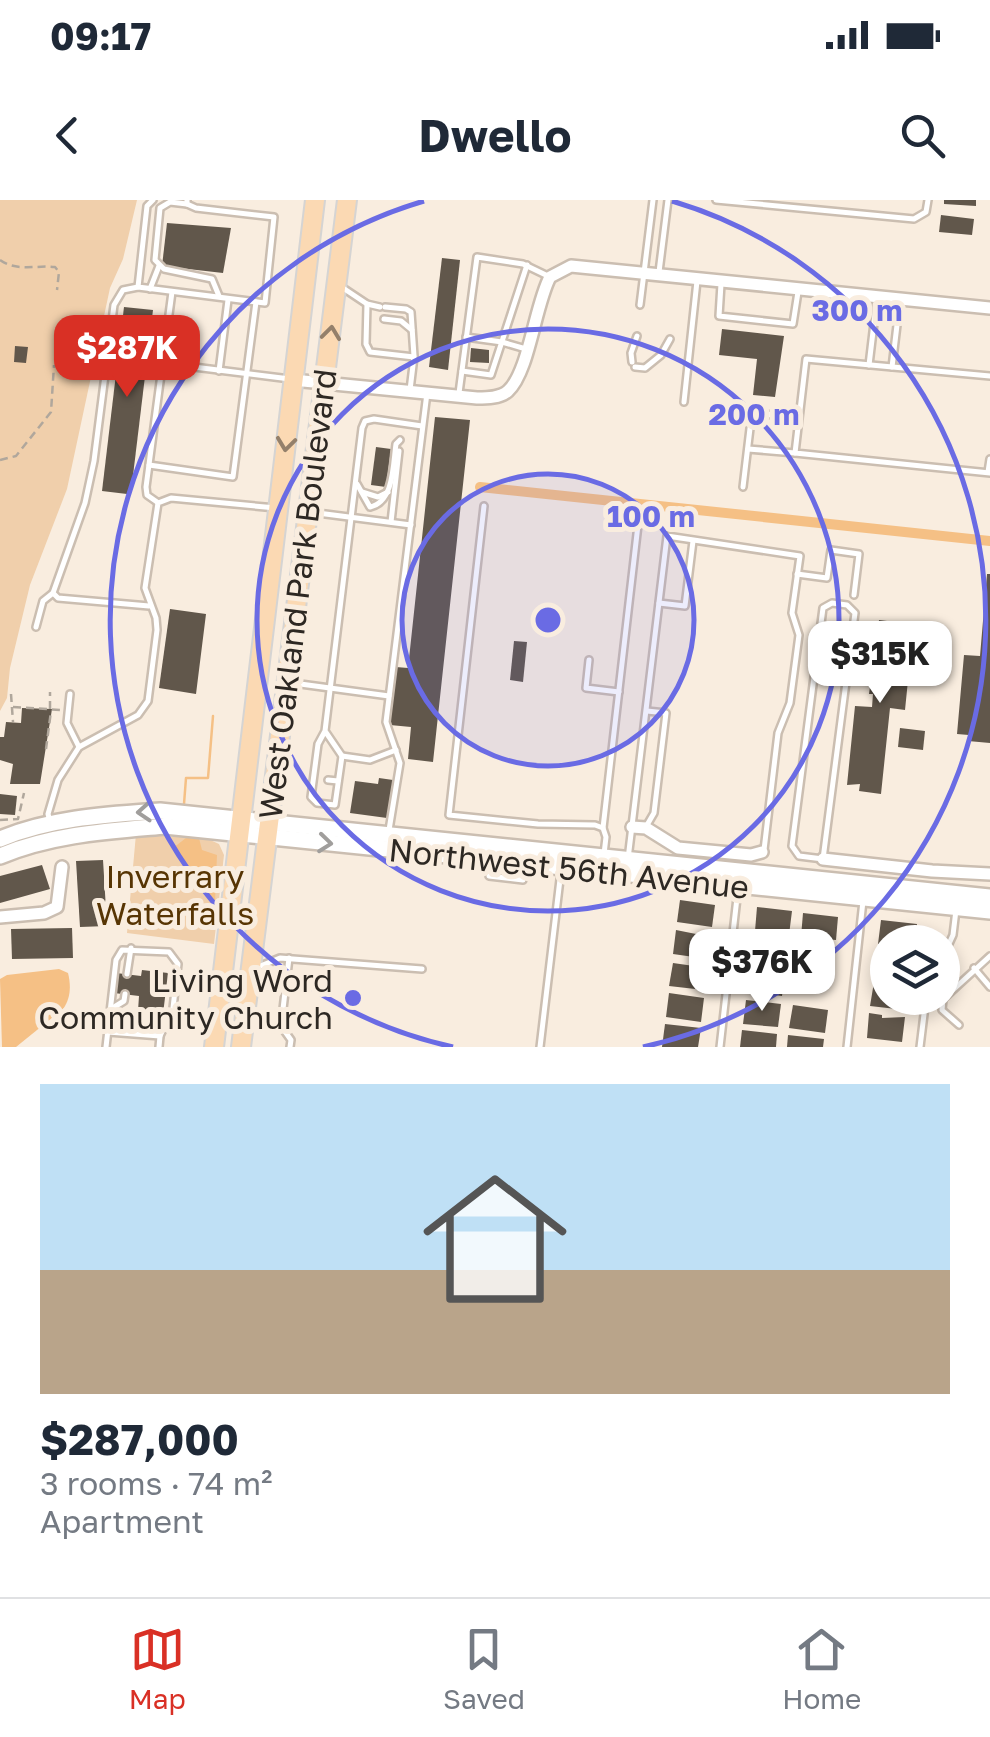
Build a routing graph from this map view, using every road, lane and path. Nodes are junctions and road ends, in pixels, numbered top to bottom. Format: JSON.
{"nodes":[{"id":1,"x":155,"y":200,"type":"edge"},
{"id":2,"x":315,"y":200,"type":"edge"},
{"id":3,"x":347,"y":200,"type":"edge"},
{"id":4,"x":652,"y":200,"type":"edge"},
{"id":5,"x":668,"y":200,"type":"edge"},
{"id":6,"x":716,"y":200,"type":"edge"},
{"id":7,"x":928,"y":200,"type":"edge"},
{"id":8,"x":187,"y":202,"type":"edge"},
{"id":9,"x":160,"y":208,"type":"junction"},
{"id":10,"x":0,"y":260,"type":"edge"},
{"id":11,"x":526,"y":265,"type":"junction"},
{"id":12,"x":159,"y":266,"type":"junction"},
{"id":13,"x":644,"y":273,"type":"junction"},
{"id":14,"x":658,"y":275,"type":"junction"},
{"id":15,"x":550,"y":277,"type":"junction"},
{"id":16,"x":697,"y":279,"type":"junction"},
{"id":17,"x":721,"y":282,"type":"junction"},
{"id":18,"x":337,"y":284,"type":"junction"},
{"id":19,"x":138,"y":287,"type":"junction"},
{"id":20,"x":150,"y":289,"type":"junction"},
{"id":21,"x":799,"y":289,"type":"junction"},
{"id":22,"x":58,"y":290,"type":"dead end"},
{"id":23,"x":172,"y":292,"type":"junction"},
{"id":24,"x":219,"y":297,"type":"junction"},
{"id":25,"x":877,"y":297,"type":"junction"},
{"id":26,"x":228,"y":298,"type":"junction"},
{"id":27,"x":900,"y":299,"type":"junction"},
{"id":28,"x":256,"y":302,"type":"junction"},
{"id":29,"x":367,"y":304,"type":"junction"},
{"id":30,"x":640,"y":305,"type":"dead end"},
{"id":31,"x":990,"y":308,"type":"edge"},
{"id":32,"x":366,"y":316,"type":"junction"},
{"id":33,"x":414,"y":333,"type":"junction"},
{"id":34,"x":637,"y":336,"type":"dead end"},
{"id":35,"x":466,"y":337,"type":"junction"},
{"id":36,"x":670,"y":340,"type":"dead end"},
{"id":37,"x":502,"y":342,"type":"junction"},
{"id":38,"x":526,"y":350,"type":"junction"},
{"id":39,"x":414,"y":357,"type":"junction"},
{"id":40,"x":162,"y":363,"type":"junction"},
{"id":41,"x":54,"y":364,"type":"dead end"},
{"id":42,"x":869,"y":365,"type":"junction"},
{"id":43,"x":892,"y":367,"type":"junction"},
{"id":44,"x":219,"y":371,"type":"junction"},
{"id":45,"x":462,"y":371,"type":"junction"},
{"id":46,"x":246,"y":374,"type":"junction"},
{"id":47,"x":990,"y":376,"type":"edge"},
{"id":48,"x":293,"y":380,"type":"junction"},
{"id":49,"x":324,"y":382,"type":"junction"},
{"id":50,"x":410,"y":391,"type":"junction"},
{"id":51,"x":427,"y":393,"type":"junction"},
{"id":52,"x":459,"y":396,"type":"junction"},
{"id":53,"x":684,"y":402,"type":"dead end"},
{"id":54,"x":799,"y":417,"type":"junction"},
{"id":55,"x":402,"y":423,"type":"junction"},
{"id":56,"x":422,"y":426,"type":"junction"},
{"id":57,"x":400,"y":440,"type":"junction"},
{"id":58,"x":748,"y":448,"type":"junction"},
{"id":59,"x":795,"y":453,"type":"junction"},
{"id":60,"x":990,"y":459,"type":"edge"},
{"id":61,"x":0,"y":460,"type":"edge"},
{"id":62,"x":149,"y":465,"type":"junction"},
{"id":63,"x":989,"y":472,"type":"edge"},
{"id":64,"x":355,"y":482,"type":"junction"},
{"id":65,"x":744,"y":487,"type":"dead end"},
{"id":66,"x":360,"y":491,"type":"junction"},
{"id":67,"x":388,"y":492,"type":"junction"},
{"id":68,"x":158,"y":503,"type":"junction"},
{"id":69,"x":484,"y":506,"type":"dead end"},
{"id":70,"x":278,"y":508,"type":"junction"},
{"id":71,"x":307,"y":512,"type":"junction"},
{"id":72,"x":351,"y":517,"type":"junction"},
{"id":73,"x":391,"y":522,"type":"junction"},
{"id":74,"x":412,"y":525,"type":"junction"},
{"id":75,"x":638,"y":525,"type":"dead end"},
{"id":76,"x":693,"y":540,"type":"junction"},
{"id":77,"x":797,"y":574,"type":"junction"},
{"id":78,"x":53,"y":593,"type":"junction"},
{"id":79,"x":854,"y":596,"type":"dead end"},
{"id":80,"x":659,"y":603,"type":"junction"},
{"id":81,"x":150,"y":606,"type":"junction"},
{"id":82,"x":36,"y":627,"type":"dead end"},
{"id":83,"x":589,"y":660,"type":"dead end"},
{"id":84,"x":286,"y":682,"type":"junction"},
{"id":85,"x":329,"y":688,"type":"junction"},
{"id":86,"x":50,"y":692,"type":"dead end"},
{"id":87,"x":618,"y":692,"type":"junction"},
{"id":88,"x":11,"y":694,"type":"dead end"},
{"id":89,"x":70,"y":694,"type":"dead end"},
{"id":90,"x":389,"y":696,"type":"junction"},
{"id":91,"x":14,"y":707,"type":"junction"},
{"id":92,"x":51,"y":709,"type":"junction"},
{"id":93,"x":68,"y":710,"type":"junction"},
{"id":94,"x":646,"y":711,"type":"junction"},
{"id":95,"x":14,"y":722,"type":"dead end"},
{"id":96,"x":325,"y":731,"type":"junction"},
{"id":97,"x":79,"y":747,"type":"junction"},
{"id":98,"x":46,"y":749,"type":"dead end"},
{"id":99,"x":396,"y":750,"type":"junction"},
{"id":100,"x":342,"y":758,"type":"junction"},
{"id":101,"x":332,"y":759,"type":"dead end"},
{"id":102,"x":330,"y":768,"type":"dead end"},
{"id":103,"x":340,"y":769,"type":"junction"},
{"id":104,"x":328,"y":780,"type":"dead end"},
{"id":105,"x":338,"y":781,"type":"junction"},
{"id":106,"x":327,"y":789,"type":"dead end"},
{"id":107,"x":337,"y":790,"type":"junction"},
{"id":108,"x":24,"y":793,"type":"dead end"},
{"id":109,"x":0,"y":820,"type":"edge"},
{"id":110,"x":50,"y":824,"type":"junction"},
{"id":111,"x":240,"y":825,"type":"junction"},
{"id":112,"x":639,"y":827,"type":"junction"},
{"id":113,"x":268,"y":828,"type":"junction"},
{"id":114,"x":603,"y":828,"type":"junction"},
{"id":115,"x":389,"y":833,"type":"junction"},
{"id":116,"x":0,"y":839,"type":"edge"},
{"id":117,"x":31,"y":843,"type":"junction"},
{"id":118,"x":516,"y":848,"type":"junction"},
{"id":119,"x":762,"y":852,"type":"joint"},
{"id":120,"x":0,"y":856,"type":"edge"},
{"id":121,"x":822,"y":859,"type":"junction"},
{"id":122,"x":562,"y":860,"type":"junction"},
{"id":123,"x":602,"y":864,"type":"junction"},
{"id":124,"x":62,"y":867,"type":"dead end"},
{"id":125,"x":628,"y":867,"type":"junction"},
{"id":126,"x":504,"y":870,"type":"junction"},
{"id":127,"x":990,"y":874,"type":"edge"},
{"id":128,"x":489,"y":876,"type":"dead end"},
{"id":129,"x":739,"y":879,"type":"junction"},
{"id":130,"x":523,"y":880,"type":"dead end"},
{"id":131,"x":864,"y":891,"type":"junction"},
{"id":132,"x":990,"y":897,"type":"edge"},
{"id":133,"x":957,"y":900,"type":"junction"},
{"id":134,"x":990,"y":911,"type":"edge"},
{"id":135,"x":0,"y":917,"type":"edge"},
{"id":136,"x":954,"y":925,"type":"edge"},
{"id":137,"x":131,"y":948,"type":"junction"},
{"id":138,"x":990,"y":956,"type":"edge"},
{"id":139,"x":289,"y":958,"type":"junction"},
{"id":140,"x":974,"y":968,"type":"junction"},
{"id":141,"x":422,"y":969,"type":"dead end"},
{"id":142,"x":250,"y":973,"type":"junction"},
{"id":143,"x":127,"y":974,"type":"dead end"},
{"id":144,"x":990,"y":987,"type":"edge"},
{"id":145,"x":124,"y":994,"type":"dead end"},
{"id":146,"x":110,"y":1009,"type":"junction"},
{"id":147,"x":924,"y":1015,"type":"edge"},
{"id":148,"x":959,"y":1025,"type":"dead end"},
{"id":149,"x":108,"y":1032,"type":"junction"},
{"id":150,"x":160,"y":1036,"type":"junction"},
{"id":151,"x":290,"y":1044,"type":"edge"},
{"id":152,"x":106,"y":1047,"type":"edge"},
{"id":153,"x":159,"y":1047,"type":"edge"},
{"id":154,"x":214,"y":1047,"type":"edge"},
{"id":155,"x":241,"y":1047,"type":"edge"},
{"id":156,"x":540,"y":1047,"type":"edge"},
{"id":157,"x":720,"y":1047,"type":"edge"},
{"id":158,"x":847,"y":1047,"type":"edge"},
{"id":159,"x":920,"y":1047,"type":"edge"}],
"edges":[{"from":1,"to":9,"type":"lane"},
{"from":1,"to":19,"type":"lane"},
{"from":2,"to":48,"type":"main road","name":"West Oakland Park Boulevard"},
{"from":3,"to":18,"type":"main road","name":"West Oakland Park Boulevard"},
{"from":4,"to":13,"type":"lane"},
{"from":5,"to":14,"type":"lane"},
{"from":6,"to":7,"type":"lane"},
{"from":8,"to":9,"type":"lane"},
{"from":8,"to":28,"type":"lane"},
{"from":9,"to":12,"type":"lane"},
{"from":10,"to":22,"type":"path"},
{"from":11,"to":15,"type":"lane"},
{"from":11,"to":35,"type":"lane"},
{"from":11,"to":37,"type":"lane"},
{"from":12,"to":20,"type":"lane"},
{"from":12,"to":24,"type":"lane"},
{"from":13,"to":14,"type":"street"},
{"from":13,"to":15,"type":"street"},
{"from":13,"to":30,"type":"lane"},
{"from":14,"to":16,"type":"street"},
{"from":15,"to":38,"type":"street"},
{"from":16,"to":17,"type":"street"},
{"from":16,"to":53,"type":"lane"},
{"from":17,"to":21,"type":"street"},
{"from":17,"to":21,"type":"lane"},
{"from":18,"to":29,"type":"lane"},
{"from":49,"to":18,"type":"main road","name":"West Oakland Park Boulevard","one_way":true},
{"from":19,"to":20,"type":"lane"},
{"from":19,"to":78,"type":"lane"},
{"from":20,"to":23,"type":"lane"},
{"from":21,"to":25,"type":"street"},
{"from":23,"to":24,"type":"lane"},
{"from":23,"to":40,"type":"lane"},
{"from":24,"to":26,"type":"lane"},
{"from":25,"to":27,"type":"street"},
{"from":25,"to":42,"type":"lane"},
{"from":26,"to":28,"type":"lane"},
{"from":26,"to":44,"type":"lane"},
{"from":27,"to":31,"type":"street"},
{"from":27,"to":43,"type":"lane"},
{"from":28,"to":46,"type":"lane"},
{"from":29,"to":32,"type":"lane"},
{"from":29,"to":33,"type":"lane"},
{"from":32,"to":33,"type":"lane"},
{"from":32,"to":39,"type":"lane"},
{"from":33,"to":39,"type":"lane"},
{"from":34,"to":36,"type":"lane"},
{"from":35,"to":37,"type":"lane"},
{"from":35,"to":45,"type":"lane"},
{"from":37,"to":38,"type":"lane"},
{"from":37,"to":45,"type":"lane"},
{"from":38,"to":52,"type":"street"},
{"from":39,"to":50,"type":"lane"},
{"from":40,"to":44,"type":"lane"},
{"from":40,"to":62,"type":"lane"},
{"from":41,"to":61,"type":"path"},
{"from":42,"to":43,"type":"lane"},
{"from":42,"to":54,"type":"lane"},
{"from":43,"to":47,"type":"lane"},
{"from":44,"to":46,"type":"lane"},
{"from":45,"to":52,"type":"lane"},
{"from":46,"to":48,"type":"lane"},
{"from":46,"to":62,"type":"lane"},
{"from":48,"to":49,"type":"street"},
{"from":48,"to":70,"type":"main road","name":"West Oakland Park Boulevard","one_way":true},
{"from":49,"to":50,"type":"street"},
{"from":49,"to":71,"type":"main road","name":"West Oakland Park Boulevard"},
{"from":50,"to":51,"type":"street"},
{"from":51,"to":52,"type":"street"},
{"from":51,"to":56,"type":"lane"},
{"from":54,"to":58,"type":"lane"},
{"from":54,"to":59,"type":"lane"},
{"from":55,"to":56,"type":"lane"},
{"from":55,"to":57,"type":"lane"},
{"from":55,"to":64,"type":"lane"},
{"from":56,"to":74,"type":"lane"},
{"from":57,"to":67,"type":"lane"},
{"from":57,"to":73,"type":"lane"},
{"from":58,"to":59,"type":"lane"},
{"from":58,"to":65,"type":"lane"},
{"from":59,"to":63,"type":"lane"},
{"from":60,"to":63,"type":"lane"},
{"from":62,"to":68,"type":"lane"},
{"from":64,"to":66,"type":"lane"},
{"from":64,"to":72,"type":"lane"},
{"from":66,"to":67,"type":"lane"},
{"from":66,"to":67,"type":"lane"},
{"from":68,"to":70,"type":"lane"},
{"from":68,"to":81,"type":"lane"},
{"from":69,"to":114,"type":"lane"},
{"from":70,"to":111,"type":"main road","name":"West Oakland Park Boulevard"},
{"from":71,"to":72,"type":"lane"},
{"from":71,"to":84,"type":"main road","name":"West Oakland Park Boulevard"},
{"from":72,"to":73,"type":"lane"},
{"from":72,"to":85,"type":"lane"},
{"from":73,"to":74,"type":"lane"},
{"from":74,"to":90,"type":"lane"},
{"from":75,"to":87,"type":"lane"},
{"from":76,"to":77,"type":"lane"},
{"from":76,"to":80,"type":"lane"},
{"from":76,"to":80,"type":"lane"},
{"from":77,"to":79,"type":"lane"},
{"from":77,"to":119,"type":"lane"},
{"from":78,"to":81,"type":"lane"},
{"from":78,"to":82,"type":"lane"},
{"from":80,"to":94,"type":"lane"},
{"from":81,"to":97,"type":"lane"},
{"from":83,"to":87,"type":"lane"},
{"from":84,"to":85,"type":"lane"},
{"from":84,"to":113,"type":"main road","name":"West Oakland Park Boulevard"},
{"from":85,"to":90,"type":"lane"},
{"from":85,"to":96,"type":"lane"},
{"from":86,"to":92,"type":"path"},
{"from":87,"to":114,"type":"lane"},
{"from":88,"to":91,"type":"path"},
{"from":89,"to":93,"type":"lane"},
{"from":90,"to":99,"type":"lane"},
{"from":91,"to":92,"type":"path"},
{"from":91,"to":95,"type":"path"},
{"from":92,"to":93,"type":"path"},
{"from":92,"to":98,"type":"path"},
{"from":93,"to":97,"type":"lane"},
{"from":94,"to":112,"type":"lane"},
{"from":94,"to":112,"type":"lane"},
{"from":96,"to":100,"type":"lane"},
{"from":96,"to":107,"type":"lane"},
{"from":97,"to":110,"type":"lane"},
{"from":99,"to":100,"type":"lane"},
{"from":99,"to":115,"type":"lane"},
{"from":100,"to":101,"type":"lane"},
{"from":100,"to":103,"type":"lane"},
{"from":102,"to":103,"type":"lane"},
{"from":103,"to":105,"type":"lane"},
{"from":104,"to":105,"type":"lane"},
{"from":105,"to":107,"type":"lane"},
{"from":106,"to":107,"type":"lane"},
{"from":108,"to":109,"type":"path"},
{"from":111,"to":110,"type":"street","one_way":true},
{"from":110,"to":116,"type":"street"},
{"from":110,"to":117,"type":"street"},
{"from":111,"to":113,"type":"street"},
{"from":111,"to":117,"type":"street"},
{"from":111,"to":154,"type":"main road","name":"West Oakland Park Boulevard"},
{"from":112,"to":119,"type":"street"},
{"from":112,"to":125,"type":"lane"},
{"from":113,"to":115,"type":"street","name":"Northwest 56th Avenue"},
{"from":113,"to":126,"type":"street","name":"Northwest 56th Avenue","one_way":true},
{"from":113,"to":142,"type":"main road","name":"West Oakland Park Boulevard"},
{"from":114,"to":123,"type":"lane"},
{"from":115,"to":118,"type":"street","name":"Northwest 56th Avenue"},
{"from":117,"to":120,"type":"street"},
{"from":118,"to":122,"type":"street","name":"Northwest 56th Avenue"},
{"from":118,"to":126,"type":"lane"},
{"from":121,"to":121,"type":"lane"},
{"from":121,"to":127,"type":"street"},
{"from":122,"to":123,"type":"street","name":"Northwest 56th Avenue"},
{"from":122,"to":126,"type":"street","name":"Northwest 56th Avenue"},
{"from":122,"to":156,"type":"lane"},
{"from":123,"to":125,"type":"street","name":"Northwest 56th Avenue"},
{"from":124,"to":135,"type":"street"},
{"from":125,"to":129,"type":"street","name":"Northwest 56th Avenue"},
{"from":126,"to":128,"type":"lane"},
{"from":126,"to":130,"type":"lane"},
{"from":129,"to":131,"type":"street","name":"Northwest 56th Avenue"},
{"from":129,"to":157,"type":"lane"},
{"from":131,"to":133,"type":"street","name":"Northwest 56th Avenue"},
{"from":131,"to":158,"type":"lane"},
{"from":132,"to":133,"type":"street","name":"Northwest 56th Avenue"},
{"from":133,"to":134,"type":"street","name":"Northwest 56th Avenue"},
{"from":133,"to":136,"type":"lane"},
{"from":137,"to":143,"type":"lane"},
{"from":137,"to":146,"type":"lane"},
{"from":137,"to":150,"type":"lane"},
{"from":138,"to":140,"type":"lane"},
{"from":139,"to":141,"type":"lane"},
{"from":139,"to":142,"type":"lane"},
{"from":139,"to":151,"type":"lane"},
{"from":140,"to":144,"type":"lane"},
{"from":140,"to":148,"type":"lane"},
{"from":142,"to":155,"type":"main road","name":"West Oakland Park Boulevard"},
{"from":145,"to":146,"type":"lane"},
{"from":146,"to":149,"type":"lane"},
{"from":147,"to":159,"type":"lane"},
{"from":149,"to":150,"type":"lane"},
{"from":149,"to":152,"type":"lane"},
{"from":150,"to":153,"type":"lane"}]}
